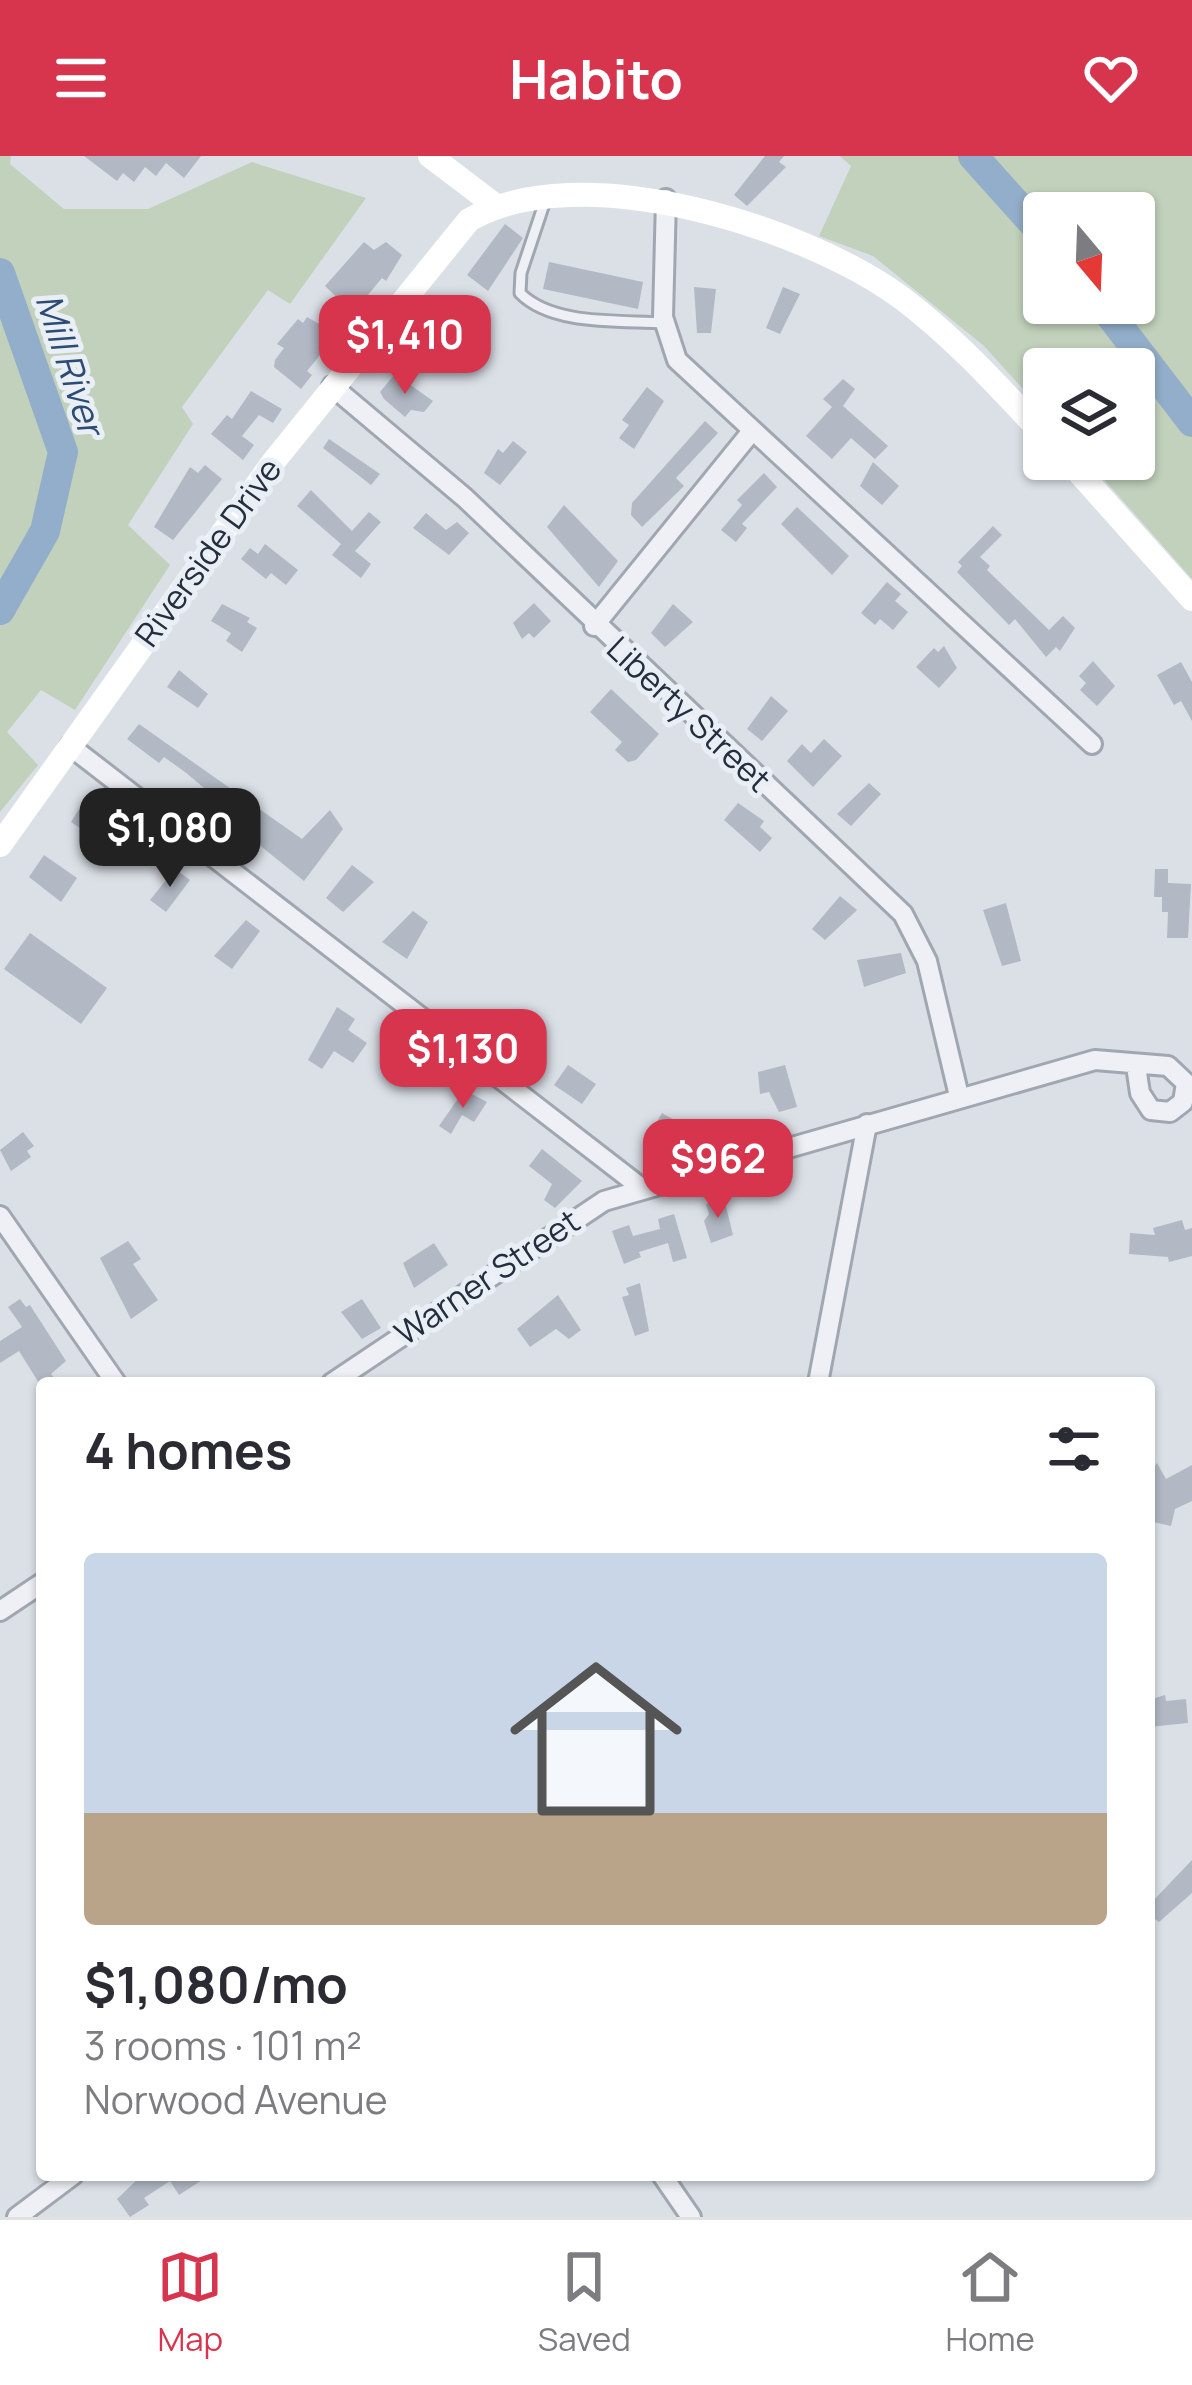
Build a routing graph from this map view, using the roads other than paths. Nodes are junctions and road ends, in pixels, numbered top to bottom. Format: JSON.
{"nodes":[{"id":1,"x":430,"y":156,"type":"edge"},
{"id":2,"x":548,"y":193,"type":"junction"},
{"id":3,"x":666,"y":199,"type":"junction"},
{"id":4,"x":496,"y":206,"type":"junction"},
{"id":5,"x":664,"y":323,"type":"junction"},
{"id":6,"x":332,"y":386,"type":"junction"},
{"id":7,"x":1023,"y":413,"type":"edge"},
{"id":8,"x":752,"y":431,"type":"junction"},
{"id":9,"x":1086,"y":480,"type":"edge"},
{"id":10,"x":1192,"y":598,"type":"edge"},
{"id":11,"x":594,"y":626,"type":"junction"},
{"id":12,"x":1092,"y":744,"type":"dead end"},
{"id":13,"x":70,"y":746,"type":"junction"},
{"id":14,"x":0,"y":845,"type":"edge"},
{"id":15,"x":1136,"y":1066,"type":"dead end"},
{"id":16,"x":959,"y":1096,"type":"junction"},
{"id":17,"x":867,"y":1124,"type":"junction"},
{"id":18,"x":643,"y":1189,"type":"junction"},
{"id":19,"x":0,"y":1216,"type":"edge"},
{"id":20,"x":112,"y":1377,"type":"edge"},
{"id":21,"x":341,"y":1377,"type":"edge"},
{"id":22,"x":819,"y":1377,"type":"edge"},
{"id":23,"x":36,"y":1587,"type":"edge"},
{"id":24,"x":0,"y":1611,"type":"edge"},
{"id":25,"x":65,"y":2181,"type":"edge"},
{"id":26,"x":670,"y":2181,"type":"edge"},
{"id":27,"x":17,"y":2217,"type":"edge"},
{"id":28,"x":691,"y":2217,"type":"edge"}],
"edges":[{"from":1,"to":4,"type":"street"},
{"from":2,"to":3,"type":"street","name":"Riverside Drive"},
{"from":2,"to":4,"type":"street","name":"Riverside Drive"},
{"from":2,"to":5,"type":"lane"},
{"from":3,"to":5,"type":"street"},
{"from":3,"to":7,"type":"street","name":"Riverside Drive"},
{"from":4,"to":6,"type":"street","name":"Riverside Drive"},
{"from":5,"to":8,"type":"street"},
{"from":6,"to":11,"type":"street","name":"Liberty Street"},
{"from":6,"to":13,"type":"street","name":"Riverside Drive"},
{"from":8,"to":11,"type":"street"},
{"from":8,"to":12,"type":"street"},
{"from":9,"to":10,"type":"street"},
{"from":11,"to":16,"type":"street","name":"Liberty Street"},
{"from":13,"to":14,"type":"street","name":"Riverside Drive"},
{"from":13,"to":18,"type":"street"},
{"from":15,"to":16,"type":"street","name":"Warner Street"},
{"from":16,"to":17,"type":"street","name":"Warner Street"},
{"from":17,"to":18,"type":"street","name":"Warner Street"},
{"from":17,"to":22,"type":"street"},
{"from":18,"to":21,"type":"street","name":"Warner Street"},
{"from":19,"to":20,"type":"street"},
{"from":23,"to":24,"type":"street"},
{"from":25,"to":27,"type":"street"},
{"from":26,"to":28,"type":"street"}]}
